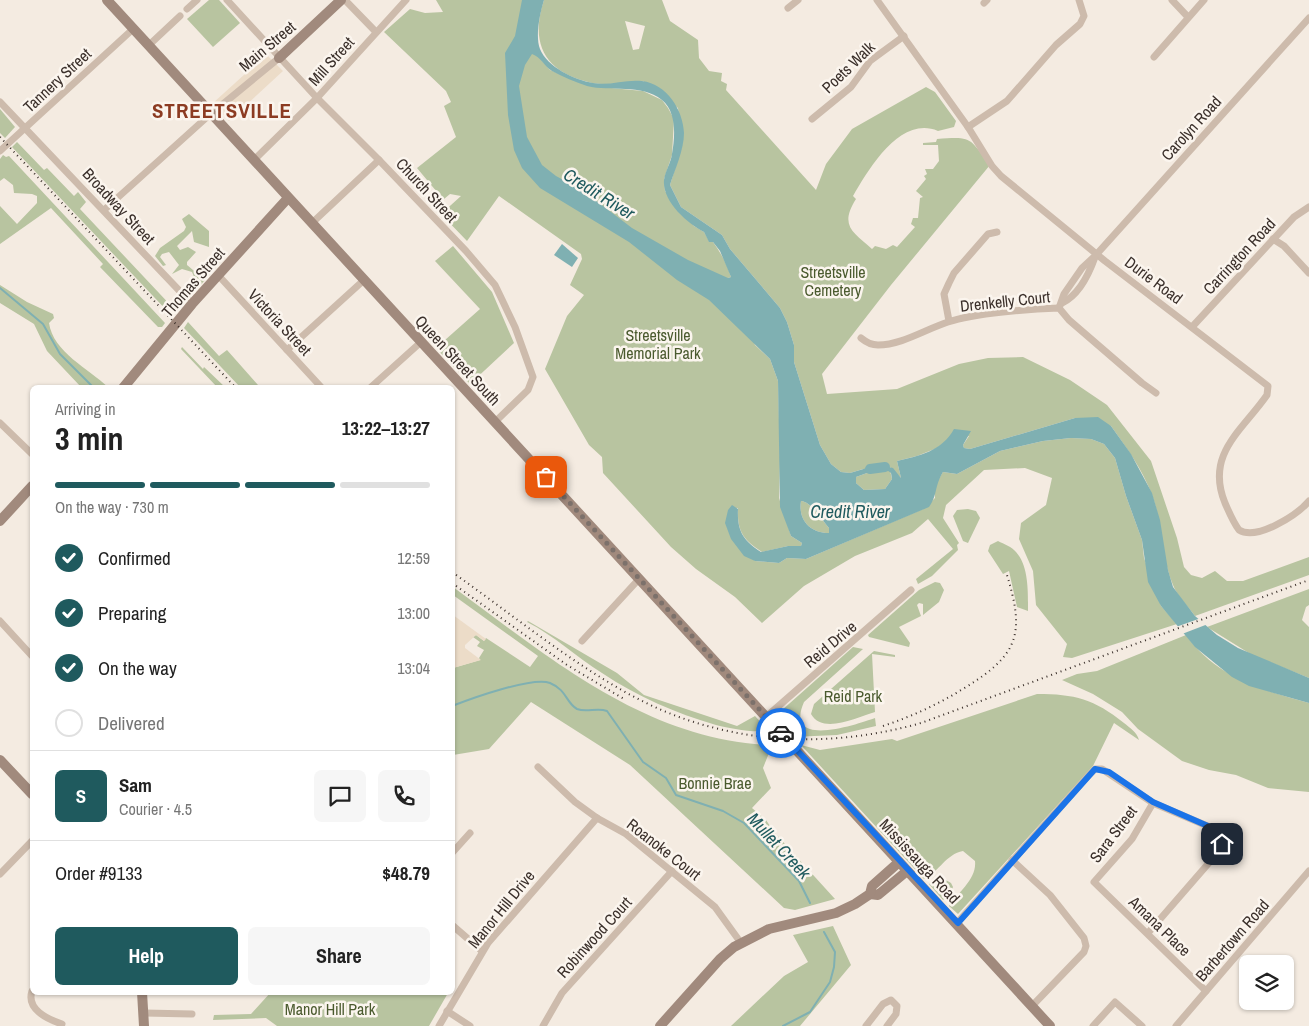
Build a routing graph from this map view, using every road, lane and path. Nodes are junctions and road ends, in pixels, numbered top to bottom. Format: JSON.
{"nodes":[{"id":1,"x":107,"y":0,"type":"edge"},
{"id":2,"x":197,"y":0,"type":"edge"},
{"id":3,"x":227,"y":0,"type":"edge"},
{"id":4,"x":343,"y":0,"type":"edge"},
{"id":5,"x":406,"y":0,"type":"edge"},
{"id":6,"x":798,"y":0,"type":"edge"},
{"id":7,"x":877,"y":0,"type":"edge"},
{"id":8,"x":1079,"y":0,"type":"edge"},
{"id":9,"x":1172,"y":0,"type":"edge"},
{"id":10,"x":1204,"y":0,"type":"edge"},
{"id":11,"x":788,"y":8,"type":"dead end"},
{"id":12,"x":186,"y":9,"type":"dead end"},
{"id":13,"x":180,"y":16,"type":"dead end"},
{"id":14,"x":1188,"y":17,"type":"junction"},
{"id":15,"x":1308,"y":22,"type":"edge"},
{"id":16,"x":133,"y":29,"type":"junction"},
{"id":17,"x":376,"y":32,"type":"junction"},
{"id":18,"x":904,"y":36,"type":"junction"},
{"id":19,"x":148,"y":46,"type":"junction"},
{"id":20,"x":279,"y":58,"type":"junction"},
{"id":21,"x":1154,"y":58,"type":"dead end"},
{"id":22,"x":316,"y":98,"type":"junction"},
{"id":23,"x":0,"y":102,"type":"edge"},
{"id":24,"x":211,"y":113,"type":"junction"},
{"id":25,"x":812,"y":119,"type":"dead end"},
{"id":26,"x":968,"y":127,"type":"junction"},
{"id":27,"x":26,"y":128,"type":"junction"},
{"id":28,"x":0,"y":151,"type":"edge"},
{"id":29,"x":254,"y":160,"type":"junction"},
{"id":30,"x":379,"y":160,"type":"junction"},
{"id":31,"x":288,"y":198,"type":"junction"},
{"id":32,"x":1309,"y":207,"type":"edge"},
{"id":33,"x":104,"y":210,"type":"junction"},
{"id":34,"x":312,"y":223,"type":"junction"},
{"id":35,"x":997,"y":232,"type":"dead end"},
{"id":36,"x":1273,"y":239,"type":"junction"},
{"id":37,"x":1096,"y":255,"type":"junction"},
{"id":38,"x":1309,"y":272,"type":"edge"},
{"id":39,"x":218,"y":275,"type":"junction"},
{"id":40,"x":364,"y":280,"type":"junction"},
{"id":41,"x":192,"y":304,"type":"junction"},
{"id":42,"x":1060,"y":306,"type":"junction"},
{"id":43,"x":950,"y":321,"type":"junction"},
{"id":44,"x":1192,"y":327,"type":"junction"},
{"id":45,"x":862,"y":338,"type":"dead end"},
{"id":46,"x":421,"y":342,"type":"junction"},
{"id":47,"x":287,"y":350,"type":"junction"},
{"id":48,"x":125,"y":385,"type":"edge"},
{"id":49,"x":319,"y":385,"type":"edge"},
{"id":50,"x":373,"y":385,"type":"edge"},
{"id":51,"x":1156,"y":393,"type":"dead end"},
{"id":52,"x":495,"y":422,"type":"junction"},
{"id":53,"x":0,"y":423,"type":"edge"},
{"id":54,"x":30,"y":452,"type":"edge"},
{"id":55,"x":30,"y":488,"type":"edge"},
{"id":56,"x":1309,"y":501,"type":"edge"},
{"id":57,"x":0,"y":521,"type":"edge"},
{"id":58,"x":639,"y":579,"type":"junction"},
{"id":59,"x":911,"y":590,"type":"dead end"},
{"id":60,"x":0,"y":621,"type":"edge"},
{"id":61,"x":582,"y":641,"type":"dead end"},
{"id":62,"x":30,"y":654,"type":"edge"},
{"id":63,"x":766,"y":717,"type":"junction"},
{"id":64,"x":787,"y":740,"type":"joint"},
{"id":65,"x":0,"y":760,"type":"edge"},
{"id":66,"x":538,"y":767,"type":"dead end"},
{"id":67,"x":30,"y":792,"type":"edge"},
{"id":68,"x":1153,"y":802,"type":"junction"},
{"id":69,"x":597,"y":818,"type":"junction"},
{"id":70,"x":470,"y":833,"type":"dead end"},
{"id":71,"x":30,"y":843,"type":"edge"},
{"id":72,"x":455,"y":850,"type":"edge"},
{"id":73,"x":1012,"y":860,"type":"junction"},
{"id":74,"x":899,"y":862,"type":"junction"},
{"id":75,"x":2,"y":869,"type":"edge"},
{"id":76,"x":672,"y":871,"type":"junction"},
{"id":77,"x":907,"y":871,"type":"junction"},
{"id":78,"x":1309,"y":871,"type":"edge"},
{"id":79,"x":1094,"y":882,"type":"joint"},
{"id":80,"x":870,"y":894,"type":"junction"},
{"id":81,"x":958,"y":923,"type":"junction"},
{"id":82,"x":455,"y":928,"type":"edge"},
{"id":83,"x":1148,"y":933,"type":"junction"},
{"id":84,"x":741,"y":943,"type":"junction"},
{"id":85,"x":482,"y":951,"type":"junction"},
{"id":86,"x":1206,"y":991,"type":"junction"},
{"id":87,"x":32,"y":995,"type":"edge"},
{"id":88,"x":142,"y":995,"type":"edge"},
{"id":89,"x":1032,"y":1006,"type":"junction"},
{"id":90,"x":448,"y":1010,"type":"junction"},
{"id":91,"x":144,"y":1013,"type":"junction"},
{"id":92,"x":192,"y":1014,"type":"dead end"},
{"id":93,"x":62,"y":1024,"type":"dead end"},
{"id":94,"x":889,"y":1025,"type":"edge"},
{"id":95,"x":144,"y":1026,"type":"edge"},
{"id":96,"x":439,"y":1026,"type":"edge"},
{"id":97,"x":470,"y":1026,"type":"edge"},
{"id":98,"x":543,"y":1026,"type":"edge"},
{"id":99,"x":660,"y":1026,"type":"edge"},
{"id":100,"x":866,"y":1026,"type":"edge"},
{"id":101,"x":1050,"y":1026,"type":"edge"},
{"id":102,"x":1093,"y":1026,"type":"edge"},
{"id":103,"x":1142,"y":1026,"type":"edge"},
{"id":104,"x":1176,"y":1026,"type":"edge"}],
"edges":[{"from":1,"to":16,"type":"main road","name":"Queen Street South"},
{"from":2,"to":12,"type":"street"},
{"from":3,"to":20,"type":"street","name":"Church Street"},
{"from":4,"to":17,"type":"street"},
{"from":4,"to":20,"type":"main road","name":"Main Street"},
{"from":5,"to":17,"type":"street","name":"Mill Street"},
{"from":6,"to":11,"type":"street"},
{"from":7,"to":18,"type":"street","name":"Durie Road"},
{"from":8,"to":26,"type":"street"},
{"from":9,"to":14,"type":"street"},
{"from":10,"to":14,"type":"street"},
{"from":13,"to":19,"type":"street"},
{"from":14,"to":21,"type":"street"},
{"from":15,"to":37,"type":"street","name":"Carolyn Road"},
{"from":16,"to":19,"type":"main road","name":"Queen Street South"},
{"from":16,"to":27,"type":"street","name":"Tannery Street"},
{"from":17,"to":22,"type":"street","name":"Mill Street"},
{"from":18,"to":25,"type":"street","name":"Poets Walk"},
{"from":18,"to":26,"type":"street","name":"Durie Road"},
{"from":19,"to":24,"type":"main road","name":"Queen Street South"},
{"from":20,"to":22,"type":"street","name":"Church Street"},
{"from":20,"to":24,"type":"street","name":"Main Street"},
{"from":22,"to":29,"type":"street","name":"Mill Street"},
{"from":22,"to":30,"type":"street","name":"Church Street"},
{"from":23,"to":27,"type":"street","name":"Broadway Street"},
{"from":24,"to":29,"type":"main road","name":"Queen Street South"},
{"from":24,"to":33,"type":"street","name":"Main Street"},
{"from":26,"to":37,"type":"street","name":"Durie Road"},
{"from":27,"to":28,"type":"street","name":"Tannery Street"},
{"from":27,"to":33,"type":"street","name":"Broadway Street"},
{"from":29,"to":31,"type":"main road","name":"Queen Street South"},
{"from":30,"to":34,"type":"street"},
{"from":30,"to":52,"type":"street","name":"Church Street"},
{"from":31,"to":34,"type":"main road","name":"Queen Street South"},
{"from":31,"to":39,"type":"main road","name":"Thomas Street"},
{"from":32,"to":36,"type":"street","name":"Carrington Road"},
{"from":33,"to":41,"type":"street","name":"Broadway Street"},
{"from":34,"to":40,"type":"main road","name":"Queen Street South"},
{"from":35,"to":43,"type":"street"},
{"from":36,"to":38,"type":"street"},
{"from":36,"to":44,"type":"street","name":"Carrington Road"},
{"from":37,"to":42,"type":"street","name":"Carolyn Road"},
{"from":37,"to":44,"type":"street","name":"Durie Road"},
{"from":39,"to":41,"type":"main road","name":"Thomas Street"},
{"from":39,"to":47,"type":"street","name":"Victoria Street"},
{"from":40,"to":46,"type":"main road","name":"Queen Street South"},
{"from":40,"to":47,"type":"street"},
{"from":41,"to":48,"type":"main road","name":"Thomas Street"},
{"from":42,"to":43,"type":"street","name":"Drenkelly Court"},
{"from":42,"to":51,"type":"street","name":"Drenkelly Court"},
{"from":43,"to":45,"type":"street","name":"Drenkelly Court"},
{"from":44,"to":56,"type":"street","name":"Durie Road"},
{"from":46,"to":50,"type":"street"},
{"from":46,"to":52,"type":"main road","name":"Queen Street South"},
{"from":47,"to":49,"type":"street","name":"Victoria Street"},
{"from":52,"to":58,"type":"main road","name":"Queen Street South"},
{"from":53,"to":54,"type":"street"},
{"from":55,"to":57,"type":"main road"},
{"from":58,"to":61,"type":"street"},
{"from":58,"to":63,"type":"main road","name":"Queen Street South"},
{"from":59,"to":63,"type":"street","name":"Reid Drive"},
{"from":60,"to":62,"type":"street"},
{"from":63,"to":64,"type":"main road","name":"Queen Street South"},
{"from":64,"to":74,"type":"main road","name":"Mississauga Road"},
{"from":65,"to":67,"type":"main road"},
{"from":66,"to":69,"type":"street","name":"Roanoke Court"},
{"from":68,"to":73,"type":"street"},
{"from":68,"to":79,"type":"street","name":"Sara Street"},
{"from":68,"to":83,"type":"street"},
{"from":69,"to":76,"type":"street","name":"Roanoke Court"},
{"from":69,"to":85,"type":"street","name":"Manor Hill Drive"},
{"from":70,"to":72,"type":"street"},
{"from":71,"to":75,"type":"street"},
{"from":73,"to":81,"type":"street"},
{"from":73,"to":89,"type":"street"},
{"from":74,"to":77,"type":"main road","name":"Mississauga Road"},
{"from":74,"to":80,"type":"main road"},
{"from":76,"to":84,"type":"street","name":"Roanoke Court"},
{"from":76,"to":98,"type":"street","name":"Robinwood Court"},
{"from":77,"to":80,"type":"main road"},
{"from":77,"to":81,"type":"main road","name":"Mississauga Road"},
{"from":78,"to":86,"type":"street","name":"Barbertown Road"},
{"from":79,"to":83,"type":"street","name":"Amana Place"},
{"from":80,"to":84,"type":"main road"},
{"from":81,"to":89,"type":"main road","name":"Mississauga Road"},
{"from":82,"to":85,"type":"street"},
{"from":83,"to":86,"type":"street","name":"Amana Place"},
{"from":84,"to":99,"type":"main road"},
{"from":85,"to":90,"type":"street","name":"Manor Hill Drive"},
{"from":86,"to":104,"type":"street","name":"Barbertown Road"},
{"from":87,"to":93,"type":"street"},
{"from":88,"to":91,"type":"main road"},
{"from":89,"to":101,"type":"main road","name":"Mississauga Road"},
{"from":90,"to":96,"type":"street","name":"Manor Hill Drive"},
{"from":90,"to":97,"type":"street"},
{"from":91,"to":92,"type":"street"},
{"from":91,"to":95,"type":"main road"},
{"from":94,"to":100,"type":"street"},
{"from":102,"to":103,"type":"street"}]}
